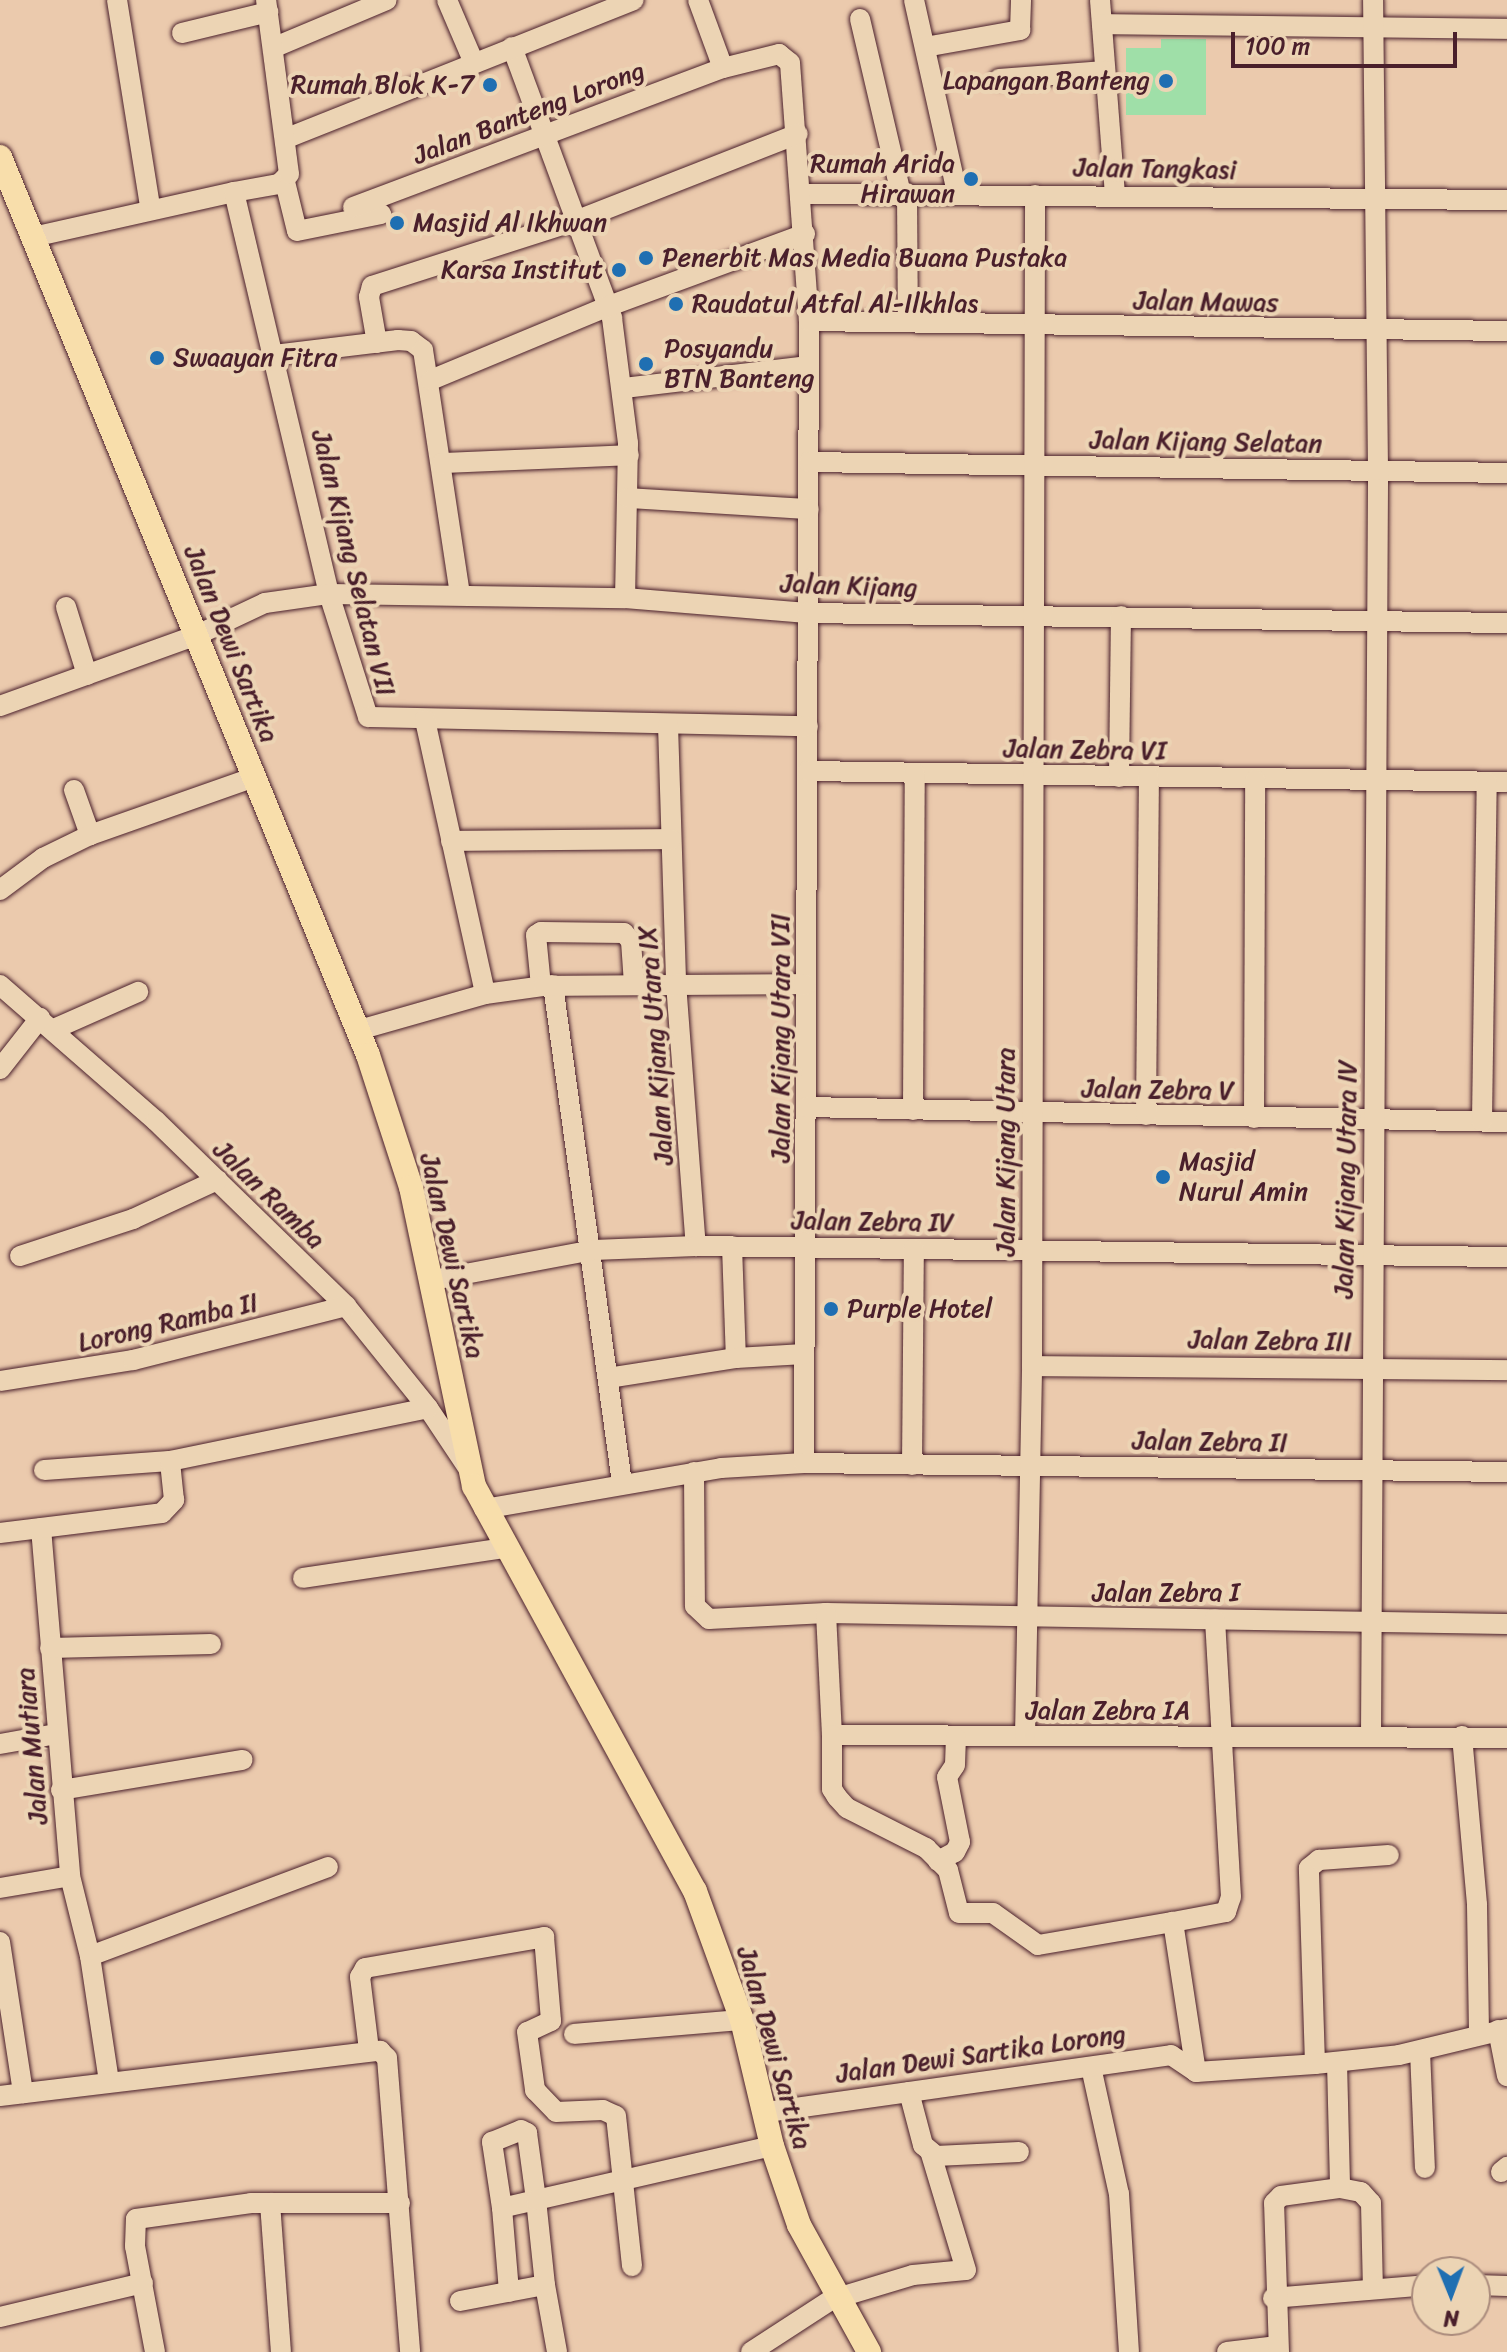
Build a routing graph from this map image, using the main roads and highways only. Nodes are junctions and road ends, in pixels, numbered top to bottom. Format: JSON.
{"nodes":[{"id":1,"x":0,"y":157,"type":"edge"},
{"id":2,"x":8,"y":198,"type":"edge"},
{"id":3,"x":869,"y":2352,"type":"edge"}],
"edges":[{"from":1,"to":2,"type":"main road","name":"Jalan Dewi Sartika"},
{"from":2,"to":3,"type":"main road","name":"Jalan Dewi Sartika"}]}
